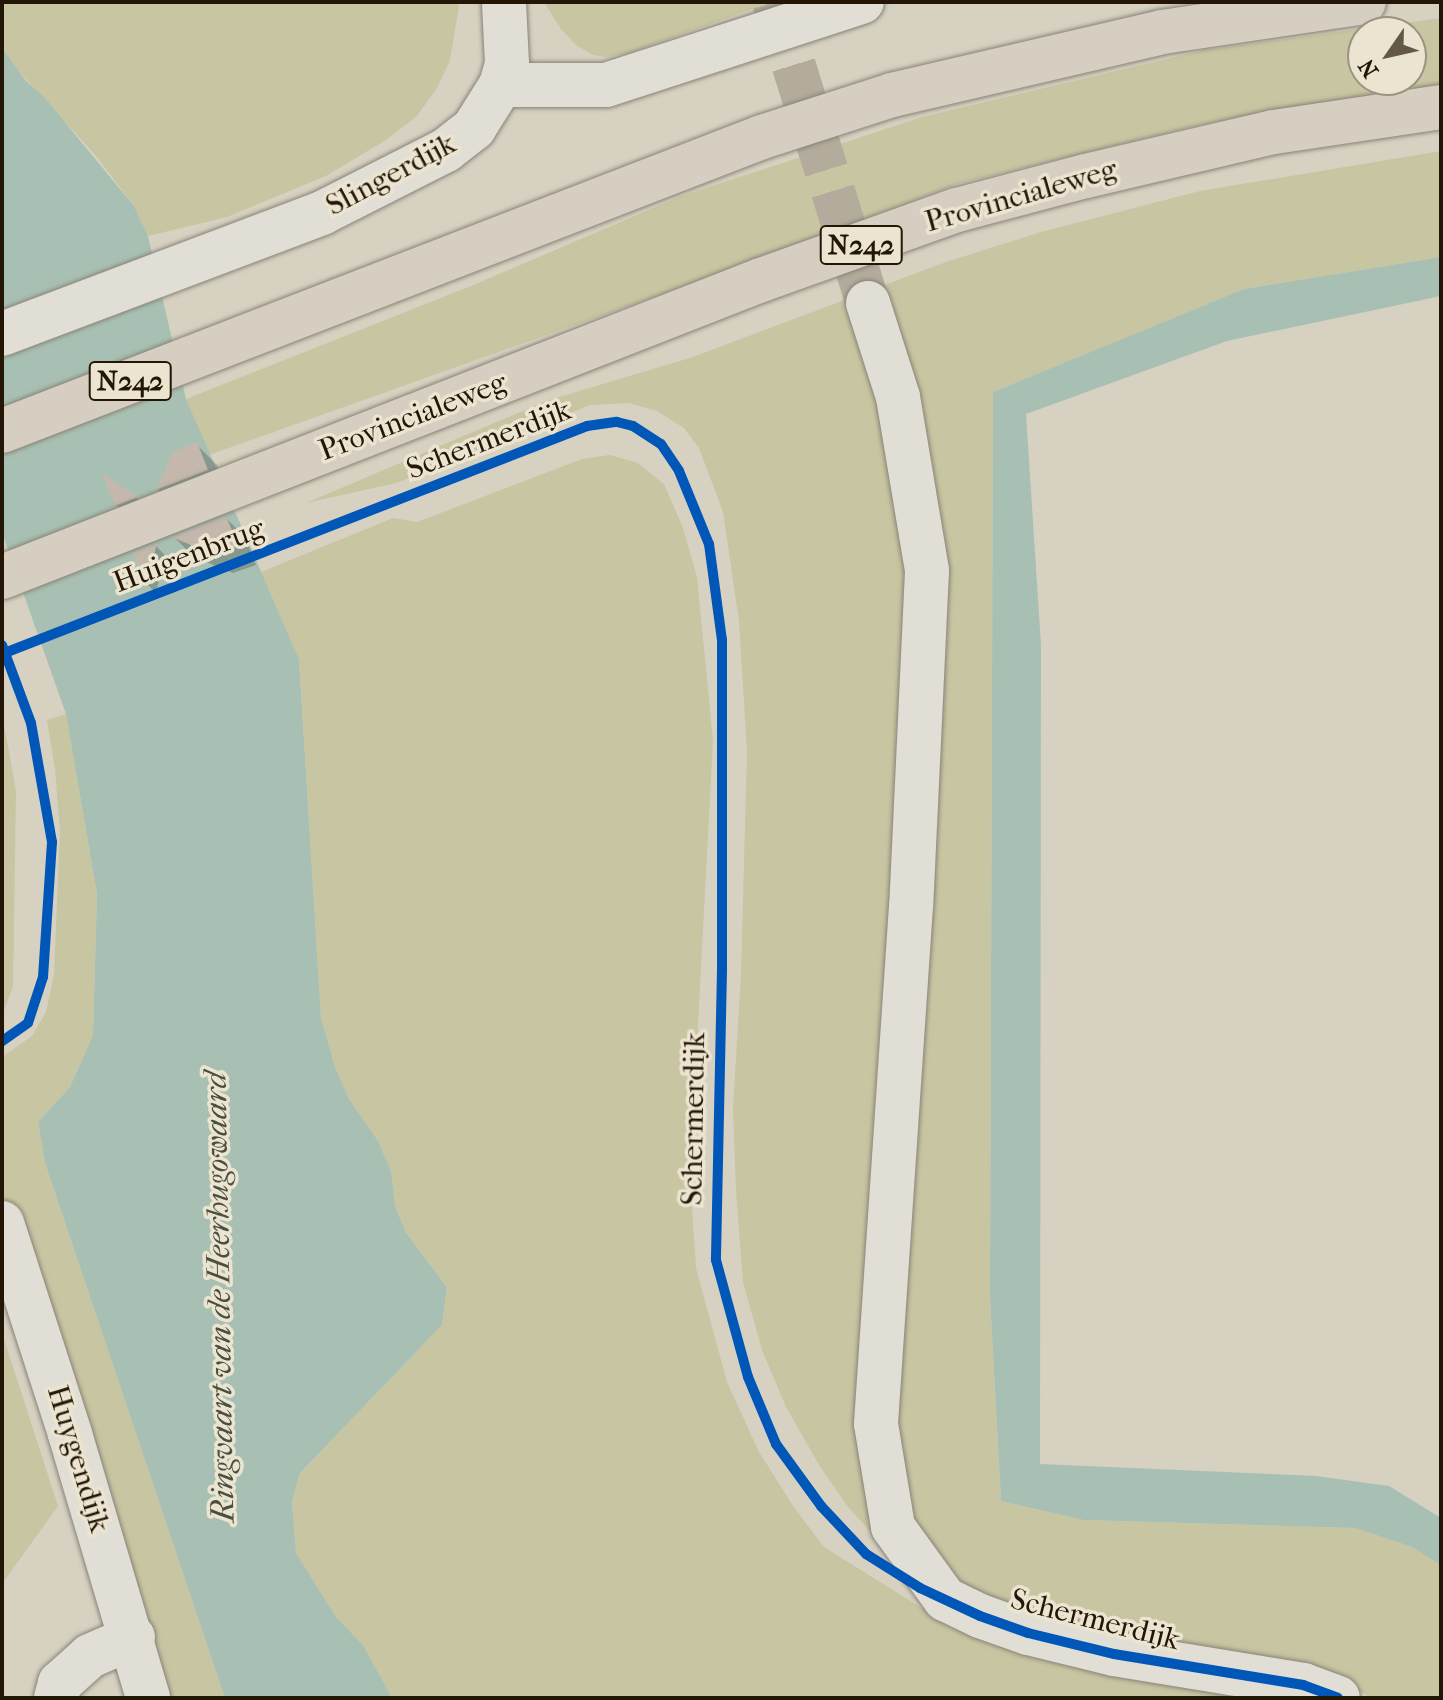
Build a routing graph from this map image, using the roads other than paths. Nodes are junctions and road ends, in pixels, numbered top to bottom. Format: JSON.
{"nodes":[{"id":1,"x":504,"y":2,"type":"edge"},
{"id":2,"x":862,"y":2,"type":"edge"},
{"id":3,"x":1364,"y":2,"type":"edge"},
{"id":4,"x":501,"y":85,"type":"junction"},
{"id":5,"x":1441,"y":107,"type":"edge"},
{"id":6,"x":868,"y":303,"type":"tunnel mouth"},
{"id":7,"x":2,"y":334,"type":"edge"},
{"id":8,"x":2,"y":431,"type":"edge"},
{"id":9,"x":303,"y":460,"type":"joint"},
{"id":10,"x":2,"y":577,"type":"edge"},
{"id":11,"x":2,"y":1223,"type":"edge"},
{"id":12,"x":133,"y":1637,"type":"junction"},
{"id":13,"x":56,"y":1698,"type":"edge"},
{"id":14,"x":148,"y":1698,"type":"edge"},
{"id":15,"x":1338,"y":1698,"type":"edge"}],
"edges":[{"from":1,"to":4,"type":"street","name":"Slingerdijk"},
{"from":2,"to":4,"type":"street"},
{"from":3,"to":8,"type":"highway","number":"N242"},
{"from":4,"to":7,"type":"street","name":"Slingerdijk"},
{"from":5,"to":9,"type":"highway","name":"Provincialeweg","number":"N242"},
{"from":6,"to":15,"type":"street","name":"Schermerdijk"},
{"from":9,"to":10,"type":"highway","name":"Huigenbrug","number":"N242"},
{"from":11,"to":12,"type":"street","name":"Huygendijk"},
{"from":12,"to":13,"type":"street"},
{"from":12,"to":14,"type":"street","name":"Huygendijk"}]}
